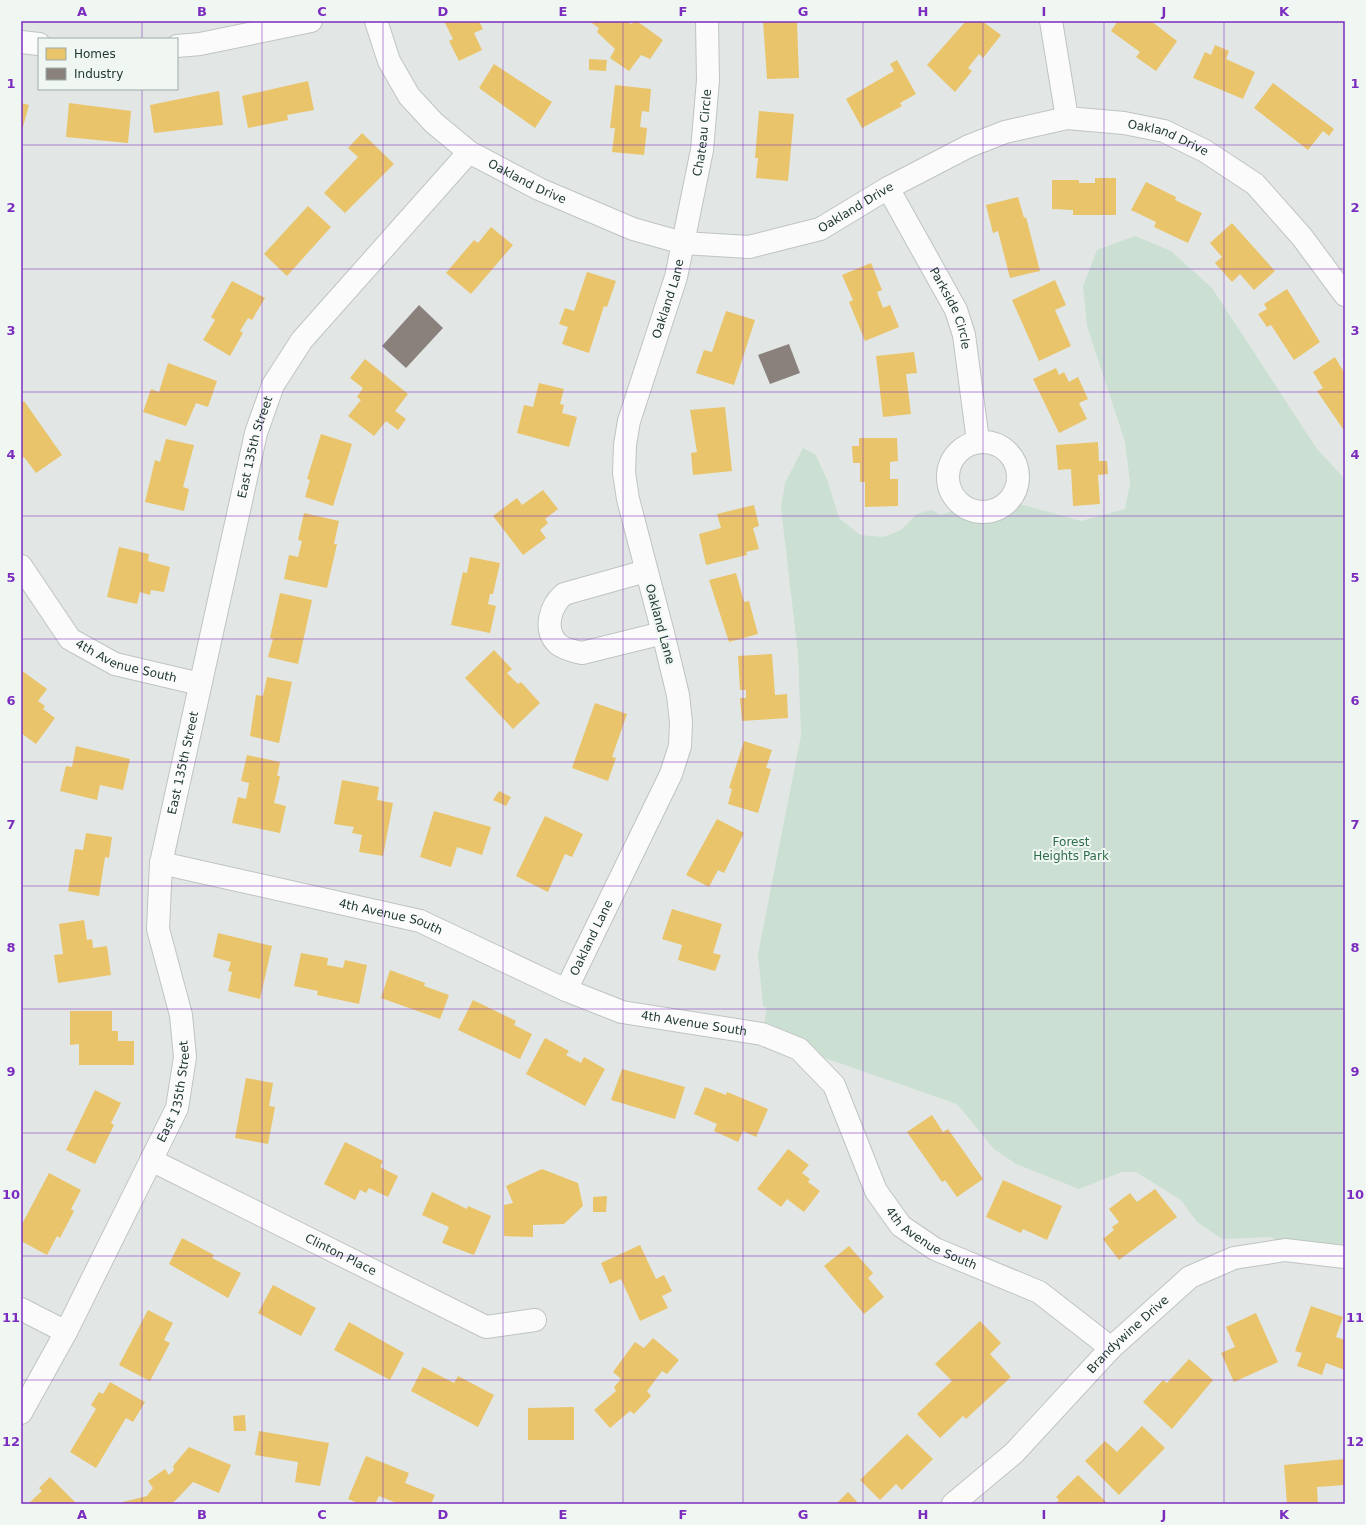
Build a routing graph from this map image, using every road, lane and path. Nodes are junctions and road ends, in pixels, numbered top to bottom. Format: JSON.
{"nodes":[{"id":1,"x":311,"y":21,"type":"edge"},
{"id":2,"x":376,"y":21,"type":"edge"},
{"id":3,"x":707,"y":21,"type":"edge"},
{"id":4,"x":1051,"y":21,"type":"edge"},
{"id":5,"x":21,"y":42,"type":"edge"},
{"id":6,"x":38,"y":44,"type":"edge"},
{"id":7,"x":178,"y":46,"type":"edge"},
{"id":8,"x":1067,"y":118,"type":"junction"},
{"id":9,"x":469,"y":152,"type":"junction"},
{"id":10,"x":888,"y":188,"type":"junction"},
{"id":11,"x":683,"y":243,"type":"junction"},
{"id":12,"x":1345,"y":295,"type":"edge"},
{"id":13,"x":978,"y":441,"type":"dead end"},
{"id":14,"x":21,"y":566,"type":"edge"},
{"id":15,"x":646,"y":571,"type":"junction"},
{"id":16,"x":663,"y":633,"type":"junction"},
{"id":17,"x":200,"y":684,"type":"junction"},
{"id":18,"x":161,"y":863,"type":"junction"},
{"id":19,"x":566,"y":990,"type":"junction"},
{"id":20,"x":151,"y":1160,"type":"junction"},
{"id":21,"x":1345,"y":1257,"type":"edge"},
{"id":22,"x":21,"y":1310,"type":"edge"},
{"id":23,"x":535,"y":1320,"type":"dead end"},
{"id":24,"x":66,"y":1332,"type":"junction"},
{"id":25,"x":1111,"y":1348,"type":"junction"},
{"id":26,"x":21,"y":1412,"type":"edge"},
{"id":27,"x":953,"y":1504,"type":"edge"}],
"edges":[{"from":1,"to":7,"type":"street"},
{"from":2,"to":9,"type":"street","name":"Oakland Drive"},
{"from":3,"to":11,"type":"street","name":"Chateau Circle"},
{"from":4,"to":8,"type":"street"},
{"from":5,"to":6,"type":"street"},
{"from":8,"to":10,"type":"street","name":"Oakland Drive"},
{"from":8,"to":12,"type":"street","name":"Oakland Drive"},
{"from":9,"to":11,"type":"street","name":"Oakland Drive"},
{"from":9,"to":17,"type":"street","name":"East 135th Street"},
{"from":10,"to":11,"type":"street","name":"Oakland Drive"},
{"from":10,"to":13,"type":"street","name":"Parkside Circle"},
{"from":11,"to":15,"type":"street","name":"Oakland Lane"},
{"from":14,"to":17,"type":"street","name":"4th Avenue South"},
{"from":15,"to":16,"type":"street","name":"Oakland Lane"},
{"from":15,"to":16,"type":"street"},
{"from":16,"to":19,"type":"street","name":"Oakland Lane"},
{"from":17,"to":18,"type":"street","name":"East 135th Street"},
{"from":18,"to":19,"type":"street","name":"4th Avenue South"},
{"from":18,"to":20,"type":"street","name":"East 135th Street"},
{"from":19,"to":25,"type":"street","name":"4th Avenue South"},
{"from":20,"to":23,"type":"street","name":"Clinton Place"},
{"from":20,"to":24,"type":"street","name":"East 135th Street"},
{"from":21,"to":25,"type":"street","name":"Brandywine Drive"},
{"from":22,"to":24,"type":"street"},
{"from":24,"to":26,"type":"street","name":"East 135th Street"},
{"from":25,"to":27,"type":"street","name":"Brandywine Drive"}]}
